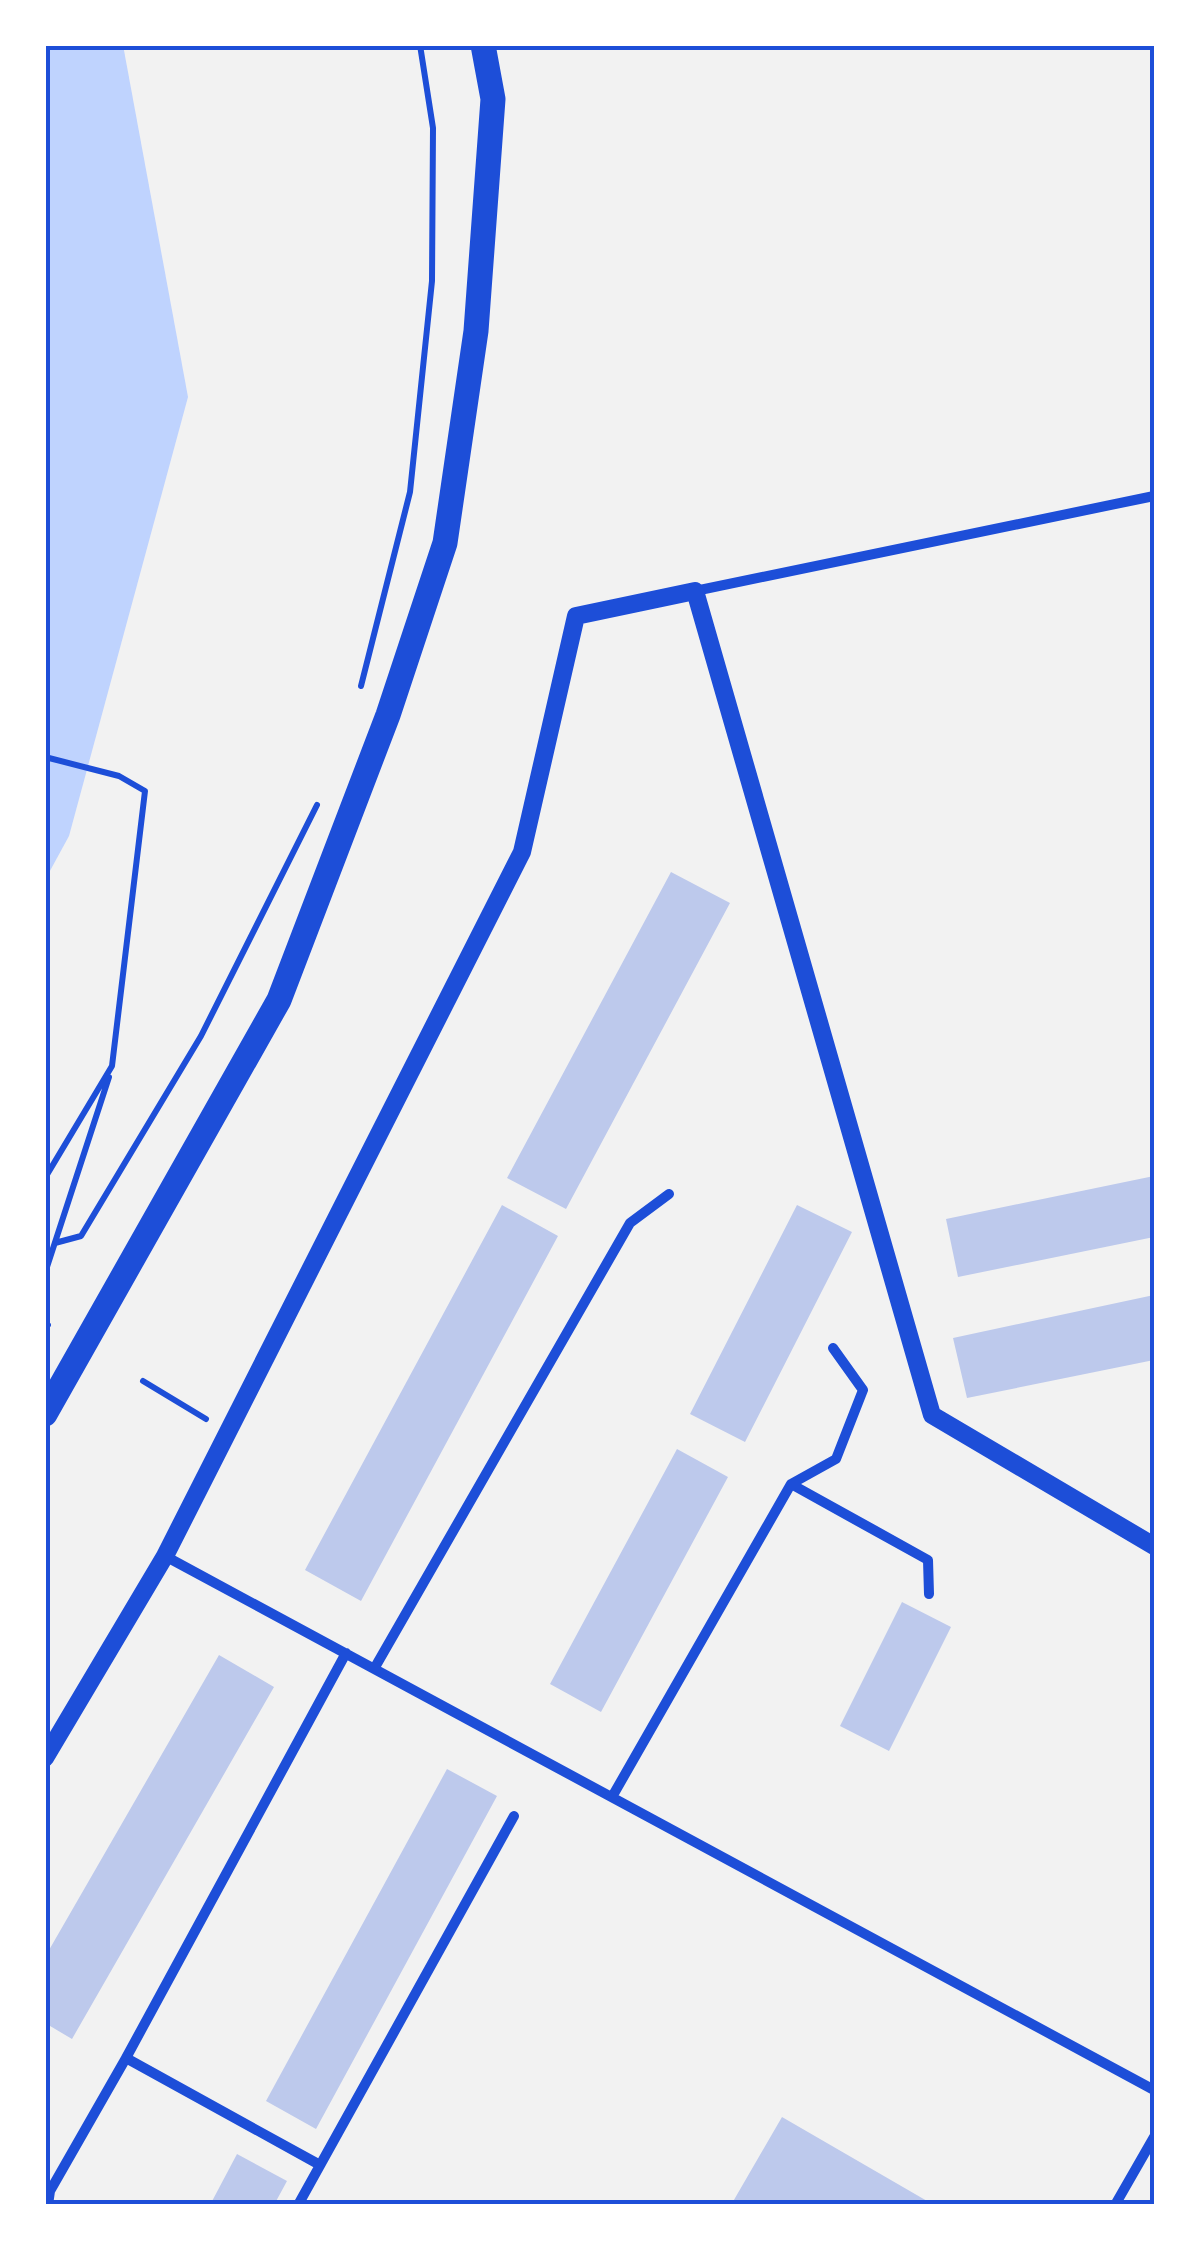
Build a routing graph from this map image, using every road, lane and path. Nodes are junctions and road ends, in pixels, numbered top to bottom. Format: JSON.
{"nodes":[{"id":1,"x":420,"y":45,"type":"edge"},
{"id":2,"x":483,"y":45,"type":"edge"},
{"id":3,"x":1154,"y":496,"type":"edge"},
{"id":4,"x":695,"y":591,"type":"junction"},
{"id":5,"x":360,"y":692,"type":"dead end"},
{"id":6,"x":45,"y":757,"type":"edge"},
{"id":7,"x":320,"y":798,"type":"dead end"},
{"id":8,"x":112,"y":1066,"type":"junction"},
{"id":9,"x":45,"y":1178,"type":"edge"},
{"id":10,"x":669,"y":1194,"type":"dead end"},
{"id":11,"x":55,"y":1243,"type":"junction"},
{"id":12,"x":45,"y":1272,"type":"edge"},
{"id":13,"x":833,"y":1348,"type":"dead end"},
{"id":14,"x":142,"y":1381,"type":"dead end"},
{"id":15,"x":45,"y":1414,"type":"edge"},
{"id":16,"x":228,"y":1432,"type":"junction"},
{"id":17,"x":791,"y":1484,"type":"junction"},
{"id":18,"x":1154,"y":1546,"type":"edge"},
{"id":19,"x":165,"y":1556,"type":"junction"},
{"id":20,"x":928,"y":1594,"type":"dead end"},
{"id":21,"x":346,"y":1654,"type":"junction"},
{"id":22,"x":374,"y":1670,"type":"junction"},
{"id":23,"x":45,"y":1758,"type":"edge"},
{"id":24,"x":612,"y":1798,"type":"junction"},
{"id":25,"x":514,"y":1816,"type":"dead end"},
{"id":26,"x":126,"y":2058,"type":"junction"},
{"id":27,"x":1154,"y":2090,"type":"edge"},
{"id":28,"x":1154,"y":2137,"type":"edge"},
{"id":29,"x":320,"y":2166,"type":"junction"},
{"id":30,"x":48,"y":2205,"type":"edge"},
{"id":31,"x":298,"y":2205,"type":"edge"},
{"id":32,"x":1115,"y":2205,"type":"edge"}],
"edges":[{"from":1,"to":5,"type":"path"},
{"from":2,"to":15,"type":"main road"},
{"from":3,"to":4,"type":"street"},
{"from":4,"to":16,"type":"street"},
{"from":4,"to":18,"type":"street"},
{"from":6,"to":8,"type":"path"},
{"from":7,"to":11,"type":"path"},
{"from":8,"to":9,"type":"path"},
{"from":8,"to":11,"type":"path"},
{"from":10,"to":22,"type":"street"},
{"from":11,"to":12,"type":"path"},
{"from":13,"to":17,"type":"street"},
{"from":14,"to":16,"type":"path"},
{"from":16,"to":19,"type":"street"},
{"from":17,"to":20,"type":"street"},
{"from":17,"to":24,"type":"street"},
{"from":19,"to":21,"type":"street"},
{"from":19,"to":23,"type":"street"},
{"from":21,"to":22,"type":"street"},
{"from":21,"to":26,"type":"street"},
{"from":22,"to":24,"type":"street"},
{"from":24,"to":27,"type":"street"},
{"from":25,"to":29,"type":"street"},
{"from":26,"to":29,"type":"street"},
{"from":26,"to":30,"type":"street"},
{"from":28,"to":32,"type":"street"},
{"from":29,"to":31,"type":"street"}]}
